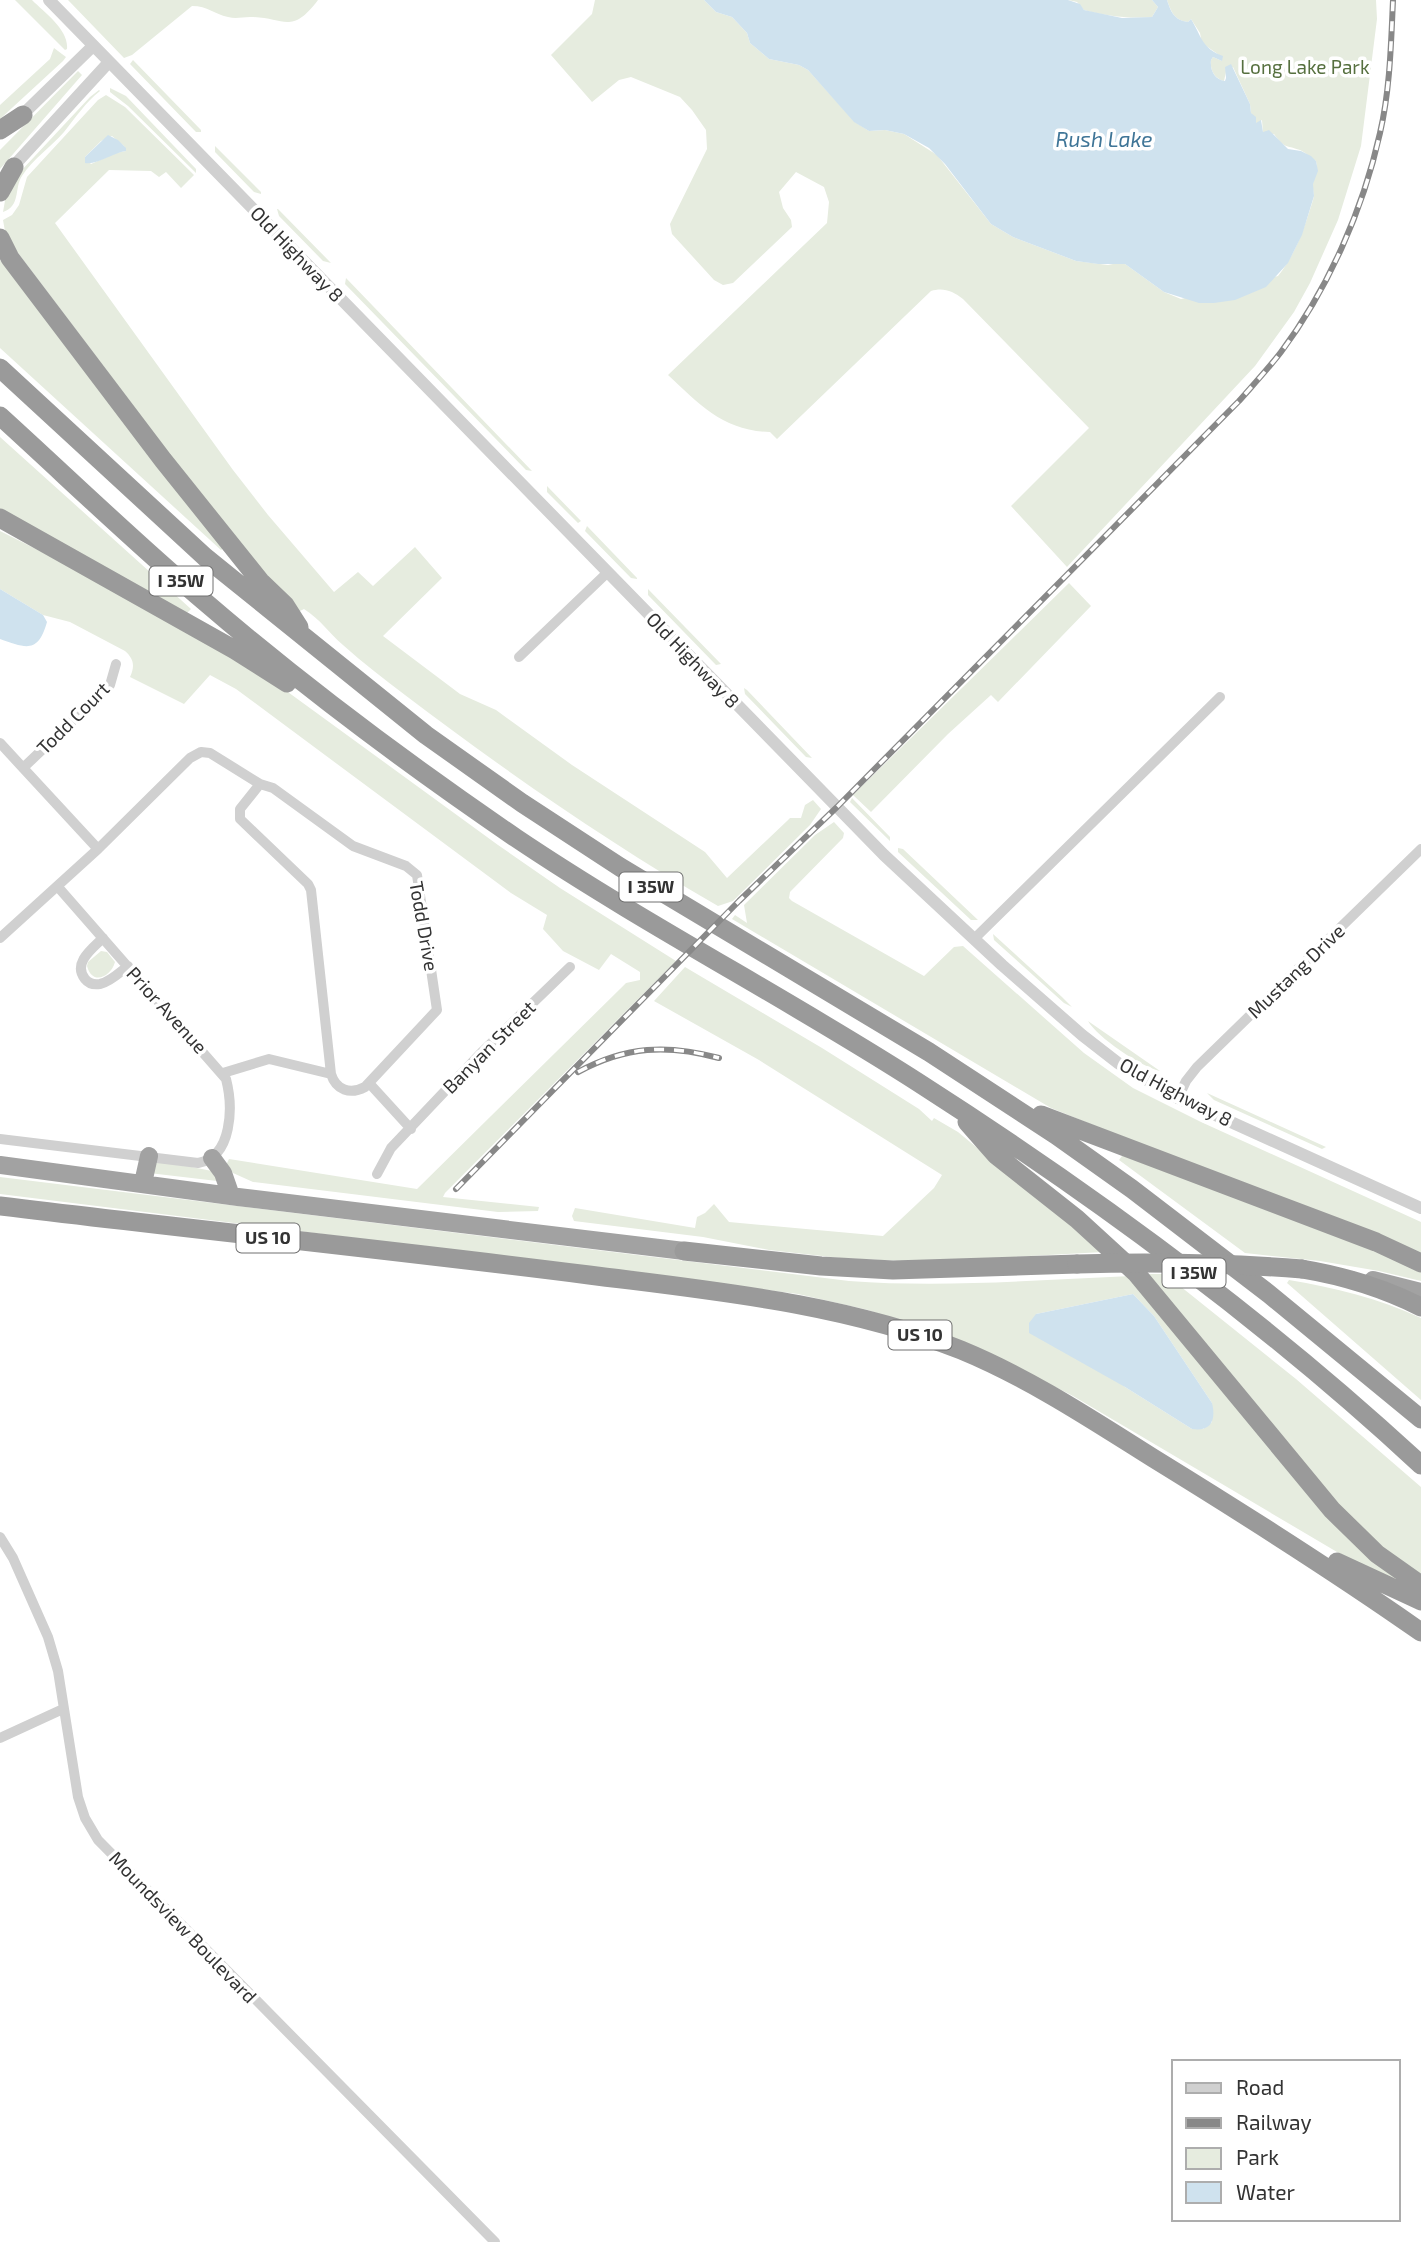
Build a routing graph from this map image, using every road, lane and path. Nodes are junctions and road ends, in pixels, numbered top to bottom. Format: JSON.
{"nodes":[{"id":1,"x":49,"y":0,"type":"edge"},
{"id":2,"x":93,"y":46,"type":"junction"},
{"id":3,"x":109,"y":62,"type":"junction"},
{"id":4,"x":23,"y":115,"type":"junction"},
{"id":5,"x":0,"y":130,"type":"edge"},
{"id":6,"x":0,"y":138,"type":"edge"},
{"id":7,"x":14,"y":167,"type":"junction"},
{"id":8,"x":0,"y":182,"type":"edge"},
{"id":9,"x":0,"y":192,"type":"edge"},
{"id":10,"x":0,"y":239,"type":"edge"},
{"id":11,"x":5,"y":255,"type":"edge"},
{"id":12,"x":0,"y":368,"type":"edge"},
{"id":13,"x":0,"y":416,"type":"edge"},
{"id":14,"x":0,"y":518,"type":"edge"},
{"id":15,"x":608,"y":572,"type":"junction"},
{"id":16,"x":312,"y":645,"type":"junction"},
{"id":17,"x":519,"y":657,"type":"dead end"},
{"id":18,"x":116,"y":664,"type":"dead end"},
{"id":19,"x":1220,"y":697,"type":"dead end"},
{"id":20,"x":0,"y":743,"type":"edge"},
{"id":21,"x":386,"y":746,"type":"junction"},
{"id":22,"x":23,"y":768,"type":"junction"},
{"id":23,"x":260,"y":784,"type":"junction"},
{"id":24,"x":98,"y":849,"type":"junction"},
{"id":25,"x":1421,"y":849,"type":"edge"},
{"id":26,"x":58,"y":887,"type":"junction"},
{"id":27,"x":0,"y":938,"type":"edge"},
{"id":28,"x":103,"y":938,"type":"junction"},
{"id":29,"x":974,"y":939,"type":"junction"},
{"id":30,"x":128,"y":966,"type":"junction"},
{"id":31,"x":569,"y":967,"type":"dead end"},
{"id":32,"x":223,"y":1073,"type":"junction"},
{"id":33,"x":331,"y":1074,"type":"junction"},
{"id":34,"x":369,"y":1083,"type":"junction"},
{"id":35,"x":1178,"y":1098,"type":"junction"},
{"id":36,"x":1008,"y":1102,"type":"junction"},
{"id":37,"x":950,"y":1103,"type":"junction"},
{"id":38,"x":411,"y":1129,"type":"junction"},
{"id":39,"x":0,"y":1139,"type":"edge"},
{"id":40,"x":149,"y":1156,"type":"junction"},
{"id":41,"x":212,"y":1158,"type":"junction"},
{"id":42,"x":0,"y":1165,"type":"edge"},
{"id":43,"x":377,"y":1174,"type":"dead end"},
{"id":44,"x":143,"y":1183,"type":"junction"},
{"id":45,"x":234,"y":1197,"type":"junction"},
{"id":46,"x":0,"y":1206,"type":"edge"},
{"id":47,"x":1421,"y":1208,"type":"edge"},
{"id":48,"x":684,"y":1251,"type":"joint"},
{"id":49,"x":1421,"y":1263,"type":"edge"},
{"id":50,"x":1310,"y":1271,"type":"junction"},
{"id":51,"x":1421,"y":1292,"type":"edge"},
{"id":52,"x":1421,"y":1307,"type":"edge"},
{"id":53,"x":1421,"y":1419,"type":"edge"},
{"id":54,"x":1421,"y":1465,"type":"edge"},
{"id":55,"x":1261,"y":1524,"type":"junction"},
{"id":56,"x":0,"y":1537,"type":"edge"},
{"id":57,"x":1421,"y":1585,"type":"edge"},
{"id":58,"x":1421,"y":1601,"type":"edge"},
{"id":59,"x":1421,"y":1632,"type":"edge"},
{"id":60,"x":63,"y":1709,"type":"junction"},
{"id":61,"x":0,"y":1738,"type":"edge"},
{"id":62,"x":495,"y":2242,"type":"edge"}],
"edges":[{"from":1,"to":2,"type":"street","name":"Old Highway 8"},
{"from":2,"to":3,"type":"street","name":"Old Highway 8"},
{"from":2,"to":4,"type":"street"},
{"from":3,"to":7,"type":"street"},
{"from":3,"to":15,"type":"street","name":"Old Highway 8"},
{"from":4,"to":5,"type":"highway"},
{"from":4,"to":6,"type":"street"},
{"from":7,"to":8,"type":"street"},
{"from":7,"to":9,"type":"highway"},
{"from":10,"to":11,"type":"highway"},
{"from":11,"to":16,"type":"highway"},
{"from":12,"to":16,"type":"highway","number":"I 35W"},
{"from":13,"to":21,"type":"highway","number":"I 35W"},
{"from":14,"to":21,"type":"highway"},
{"from":15,"to":17,"type":"street"},
{"from":15,"to":29,"type":"street","name":"Old Highway 8"},
{"from":16,"to":36,"type":"highway","number":"I 35W"},
{"from":18,"to":22,"type":"street","name":"Todd Court"},
{"from":19,"to":29,"type":"street"},
{"from":20,"to":22,"type":"street"},
{"from":21,"to":37,"type":"highway","number":"I 35W"},
{"from":22,"to":24,"type":"street"},
{"from":23,"to":24,"type":"street","name":"Todd Drive"},
{"from":23,"to":33,"type":"street"},
{"from":23,"to":34,"type":"street","name":"Todd Drive"},
{"from":24,"to":26,"type":"street","name":"Todd Drive"},
{"from":25,"to":35,"type":"street","name":"Mustang Drive"},
{"from":26,"to":27,"type":"street"},
{"from":26,"to":28,"type":"street","name":"Prior Avenue"},
{"from":28,"to":30,"type":"street","name":"Prior Avenue"},
{"from":28,"to":30,"type":"street"},
{"from":29,"to":35,"type":"street","name":"Old Highway 8"},
{"from":30,"to":32,"type":"street","name":"Prior Avenue"},
{"from":31,"to":38,"type":"street","name":"Banyan Street"},
{"from":32,"to":33,"type":"street"},
{"from":32,"to":41,"type":"street"},
{"from":33,"to":34,"type":"street"},
{"from":34,"to":38,"type":"street"},
{"from":35,"to":47,"type":"street","name":"Old Highway 8"},
{"from":36,"to":49,"type":"highway"},
{"from":36,"to":53,"type":"highway","number":"I 35W"},
{"from":37,"to":54,"type":"highway","number":"I 35W"},
{"from":37,"to":57,"type":"highway"},
{"from":38,"to":43,"type":"street","name":"Banyan Street"},
{"from":39,"to":40,"type":"street"},
{"from":40,"to":41,"type":"street"},
{"from":40,"to":44,"type":"highway"},
{"from":41,"to":45,"type":"highway"},
{"from":42,"to":44,"type":"highway","number":"US 10"},
{"from":44,"to":45,"type":"highway","number":"US 10"},
{"from":45,"to":48,"type":"highway","number":"US 10"},
{"from":46,"to":55,"type":"highway","number":"US 10"},
{"from":48,"to":50,"type":"highway","number":"US 10","bridge":true},
{"from":50,"to":51,"type":"highway"},
{"from":50,"to":52,"type":"highway","number":"US 10"},
{"from":55,"to":58,"type":"highway"},
{"from":55,"to":59,"type":"highway","number":"US 10"},
{"from":56,"to":60,"type":"street","name":"Moundsview Boulevard"},
{"from":60,"to":61,"type":"street"},
{"from":60,"to":62,"type":"street","name":"Moundsview Boulevard"}]}
